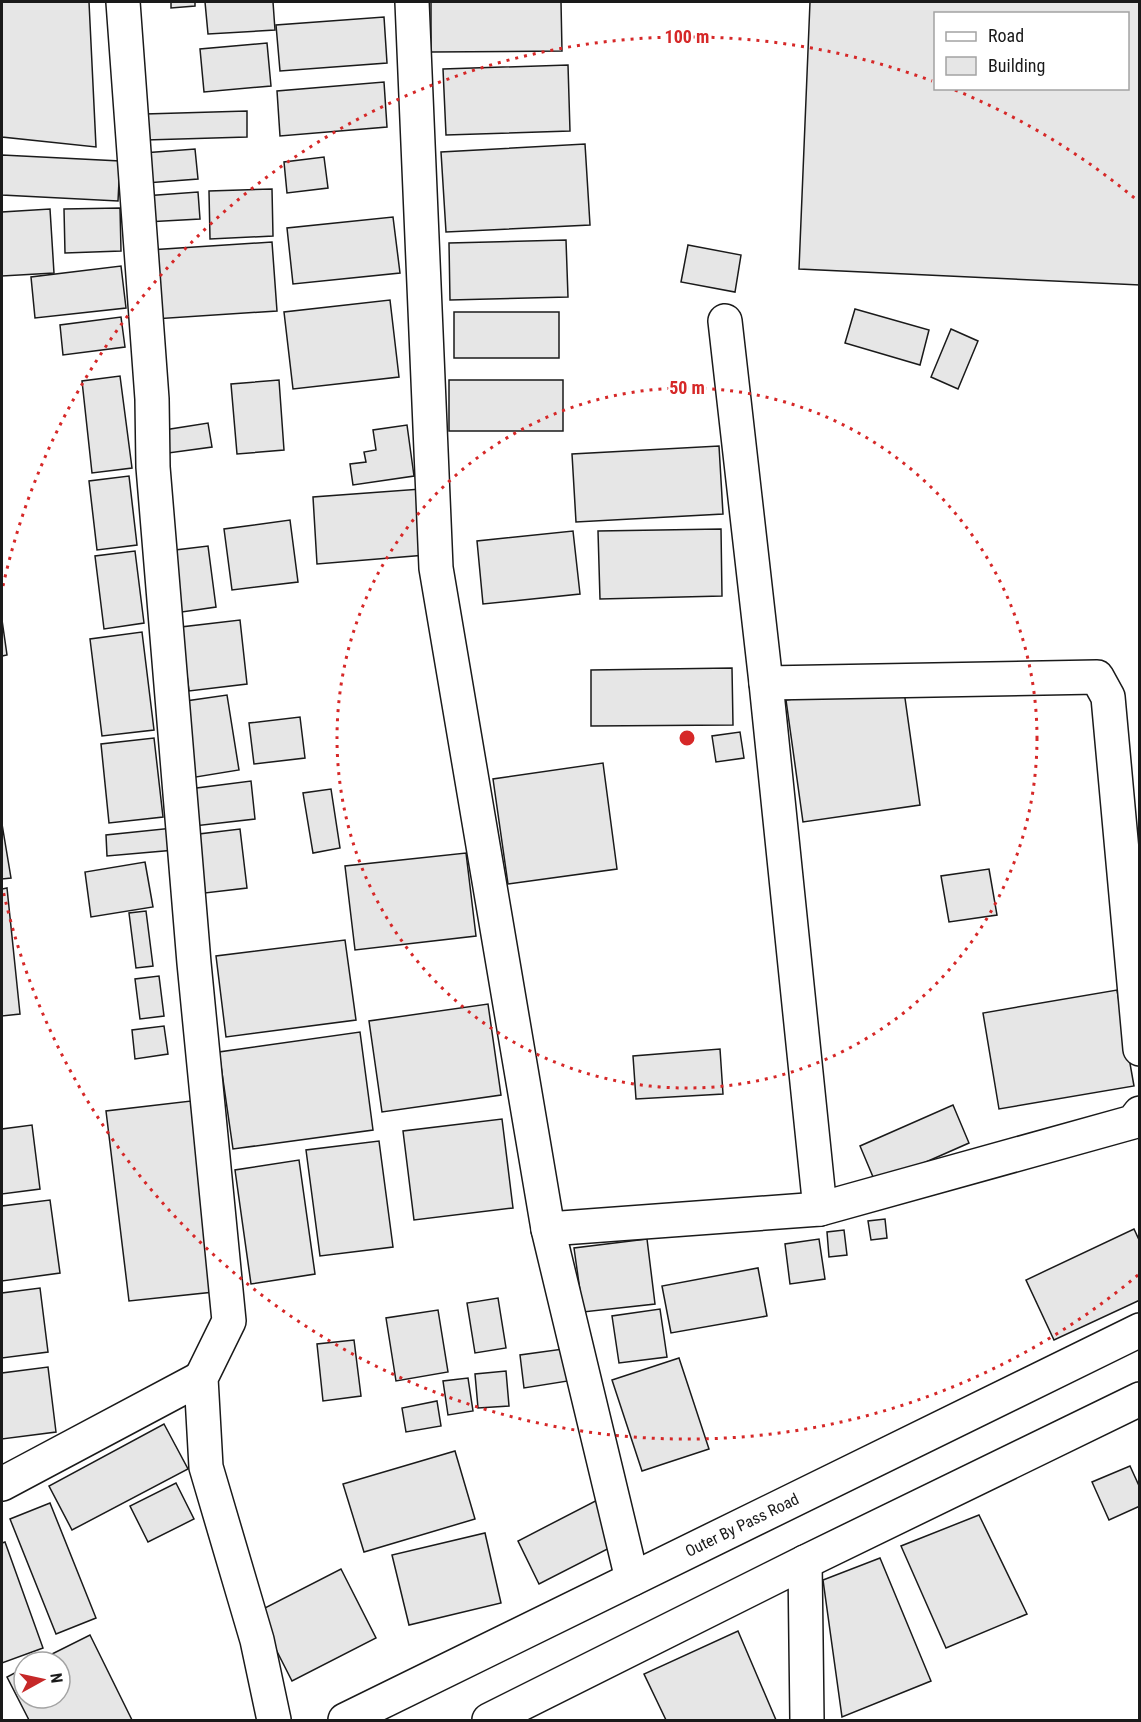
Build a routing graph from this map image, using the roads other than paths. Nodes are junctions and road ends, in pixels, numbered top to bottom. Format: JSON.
{"nodes":[{"id":1,"x":123,"y":2,"type":"edge"},
{"id":2,"x":411,"y":2,"type":"edge"},
{"id":3,"x":725,"y":321,"type":"dead end"},
{"id":4,"x":766,"y":683,"type":"junction"},
{"id":5,"x":1140,"y":1049,"type":"edge"},
{"id":6,"x":1140,"y":1113,"type":"edge"},
{"id":7,"x":820,"y":1209,"type":"junction"},
{"id":8,"x":548,"y":1229,"type":"junction"},
{"id":9,"x":1140,"y":1330,"type":"edge"},
{"id":10,"x":201,"y":1378,"type":"junction"},
{"id":11,"x":1140,"y":1399,"type":"edge"},
{"id":12,"x":2,"y":1484,"type":"edge"},
{"id":13,"x":805,"y":1562,"type":"junction"},
{"id":14,"x":632,"y":1580,"type":"junction"},
{"id":15,"x":274,"y":1720,"type":"edge"},
{"id":16,"x":345,"y":1720,"type":"edge"},
{"id":17,"x":489,"y":1720,"type":"edge"},
{"id":18,"x":807,"y":1720,"type":"edge"}],
"edges":[{"from":1,"to":10,"type":"street"},
{"from":2,"to":8,"type":"street"},
{"from":3,"to":4,"type":"street"},
{"from":4,"to":5,"type":"street"},
{"from":4,"to":7,"type":"street"},
{"from":6,"to":7,"type":"street"},
{"from":7,"to":8,"type":"street"},
{"from":8,"to":14,"type":"street"},
{"from":9,"to":14,"type":"street","name":"Outer By Pass Road"},
{"from":10,"to":12,"type":"street"},
{"from":10,"to":15,"type":"street"},
{"from":11,"to":13,"type":"street"},
{"from":13,"to":17,"type":"street"},
{"from":13,"to":18,"type":"street"},
{"from":14,"to":16,"type":"street","name":"Outer By Pass Road"}]}
